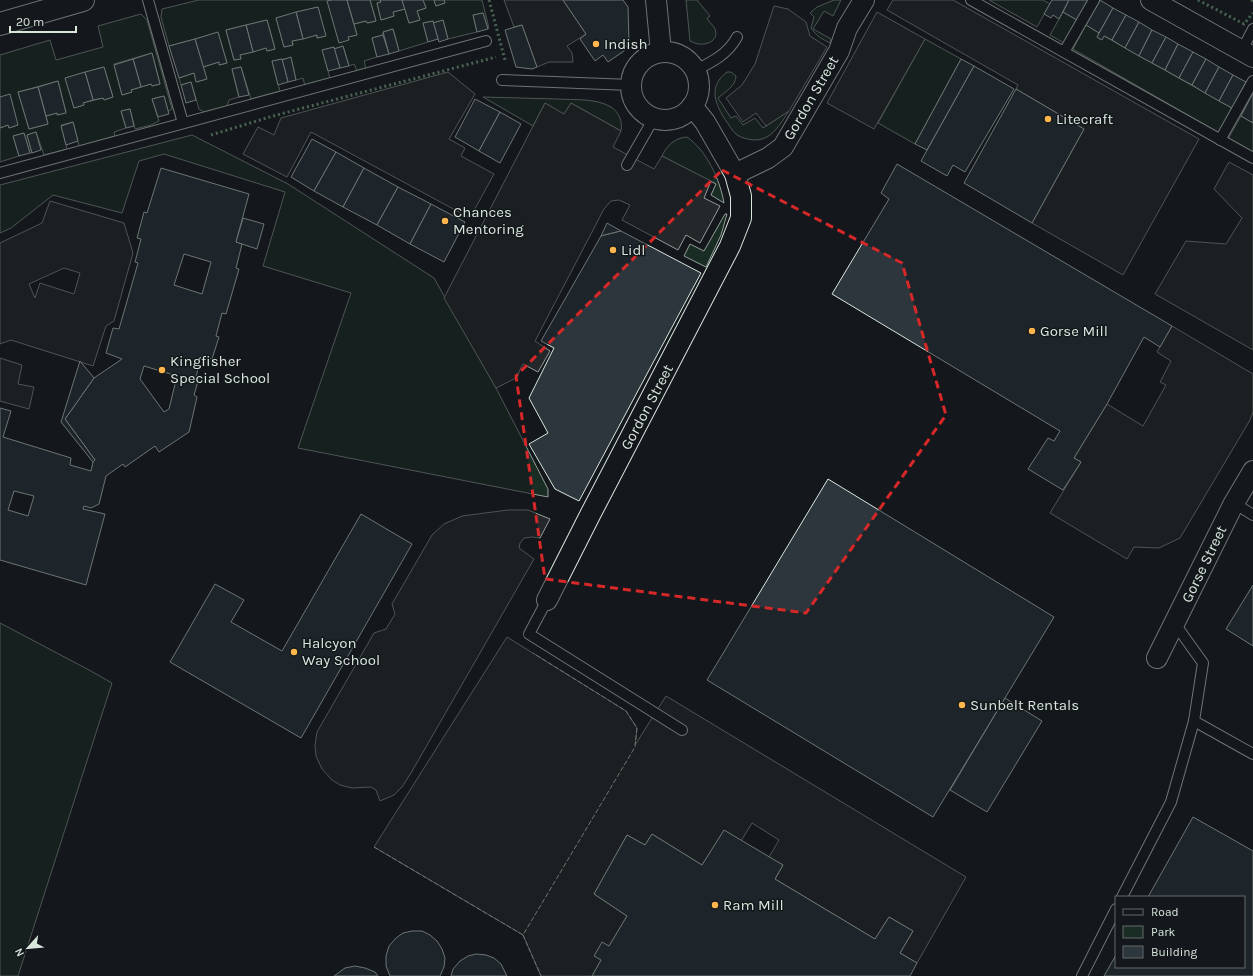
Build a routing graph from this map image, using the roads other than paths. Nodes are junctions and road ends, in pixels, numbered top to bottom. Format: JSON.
{"nodes":[{"id":1,"x":83,"y":0,"type":"edge"},
{"id":2,"x":148,"y":0,"type":"edge"},
{"id":3,"x":656,"y":0,"type":"edge"},
{"id":4,"x":864,"y":0,"type":"edge"},
{"id":5,"x":971,"y":0,"type":"edge"},
{"id":6,"x":1094,"y":0,"type":"edge"},
{"id":7,"x":1151,"y":0,"type":"edge"},
{"id":8,"x":0,"y":24,"type":"edge"},
{"id":9,"x":1253,"y":30,"type":"edge"},
{"id":10,"x":736,"y":37,"type":"dead end"},
{"id":11,"x":486,"y":41,"type":"dead end"},
{"id":12,"x":661,"y":52,"type":"junction"},
{"id":13,"x":1064,"y":52,"type":"junction"},
{"id":14,"x":1247,"y":54,"type":"edge"},
{"id":15,"x":696,"y":70,"type":"junction"},
{"id":16,"x":502,"y":80,"type":"dead end"},
{"id":17,"x":1253,"y":81,"type":"edge"},
{"id":18,"x":631,"y":85,"type":"junction"},
{"id":19,"x":692,"y":106,"type":"junction"},
{"id":20,"x":654,"y":118,"type":"junction"},
{"id":21,"x":183,"y":123,"type":"junction"},
{"id":22,"x":1220,"y":140,"type":"junction"},
{"id":23,"x":1253,"y":158,"type":"edge"},
{"id":24,"x":627,"y":165,"type":"dead end"},
{"id":25,"x":0,"y":173,"type":"edge"},
{"id":26,"x":735,"y":174,"type":"junction"},
{"id":27,"x":1253,"y":471,"type":"edge"},
{"id":28,"x":1234,"y":503,"type":"junction"},
{"id":29,"x":1253,"y":515,"type":"edge"},
{"id":30,"x":546,"y":600,"type":"joint"},
{"id":31,"x":1175,"y":624,"type":"junction"},
{"id":32,"x":1157,"y":658,"type":"dead end"},
{"id":33,"x":1194,"y":720,"type":"junction"},
{"id":34,"x":682,"y":730,"type":"dead end"},
{"id":35,"x":1253,"y":754,"type":"edge"},
{"id":36,"x":1123,"y":896,"type":"edge"},
{"id":37,"x":1115,"y":911,"type":"edge"},
{"id":38,"x":1082,"y":976,"type":"edge"}],
"edges":[{"from":1,"to":8,"type":"highway"},
{"from":2,"to":21,"type":"lane"},
{"from":3,"to":12,"type":"street"},
{"from":4,"to":26,"type":"street","name":"Gordon Street"},
{"from":5,"to":13,"type":"lane"},
{"from":6,"to":13,"type":"lane"},
{"from":7,"to":14,"type":"street"},
{"from":9,"to":14,"type":"lane"},
{"from":10,"to":15,"type":"lane"},
{"from":11,"to":21,"type":"lane"},
{"from":12,"to":15,"type":"street"},
{"from":12,"to":18,"type":"street"},
{"from":13,"to":22,"type":"lane"},
{"from":15,"to":19,"type":"street"},
{"from":16,"to":18,"type":"lane"},
{"from":17,"to":22,"type":"lane"},
{"from":18,"to":20,"type":"street"},
{"from":19,"to":20,"type":"street"},
{"from":19,"to":26,"type":"street","name":"Gordon Street"},
{"from":20,"to":24,"type":"lane"},
{"from":21,"to":25,"type":"lane"},
{"from":22,"to":23,"type":"lane"},
{"from":26,"to":30,"type":"street","name":"Gordon Street"},
{"from":27,"to":28,"type":"street","name":"Gorse Street"},
{"from":28,"to":29,"type":"lane"},
{"from":28,"to":31,"type":"street","name":"Gorse Street"},
{"from":30,"to":34,"type":"lane","name":"Gordon Street"},
{"from":31,"to":32,"type":"street","name":"Gorse Street"},
{"from":31,"to":33,"type":"lane"},
{"from":33,"to":35,"type":"lane"},
{"from":33,"to":36,"type":"lane"},
{"from":37,"to":38,"type":"lane"}]}
